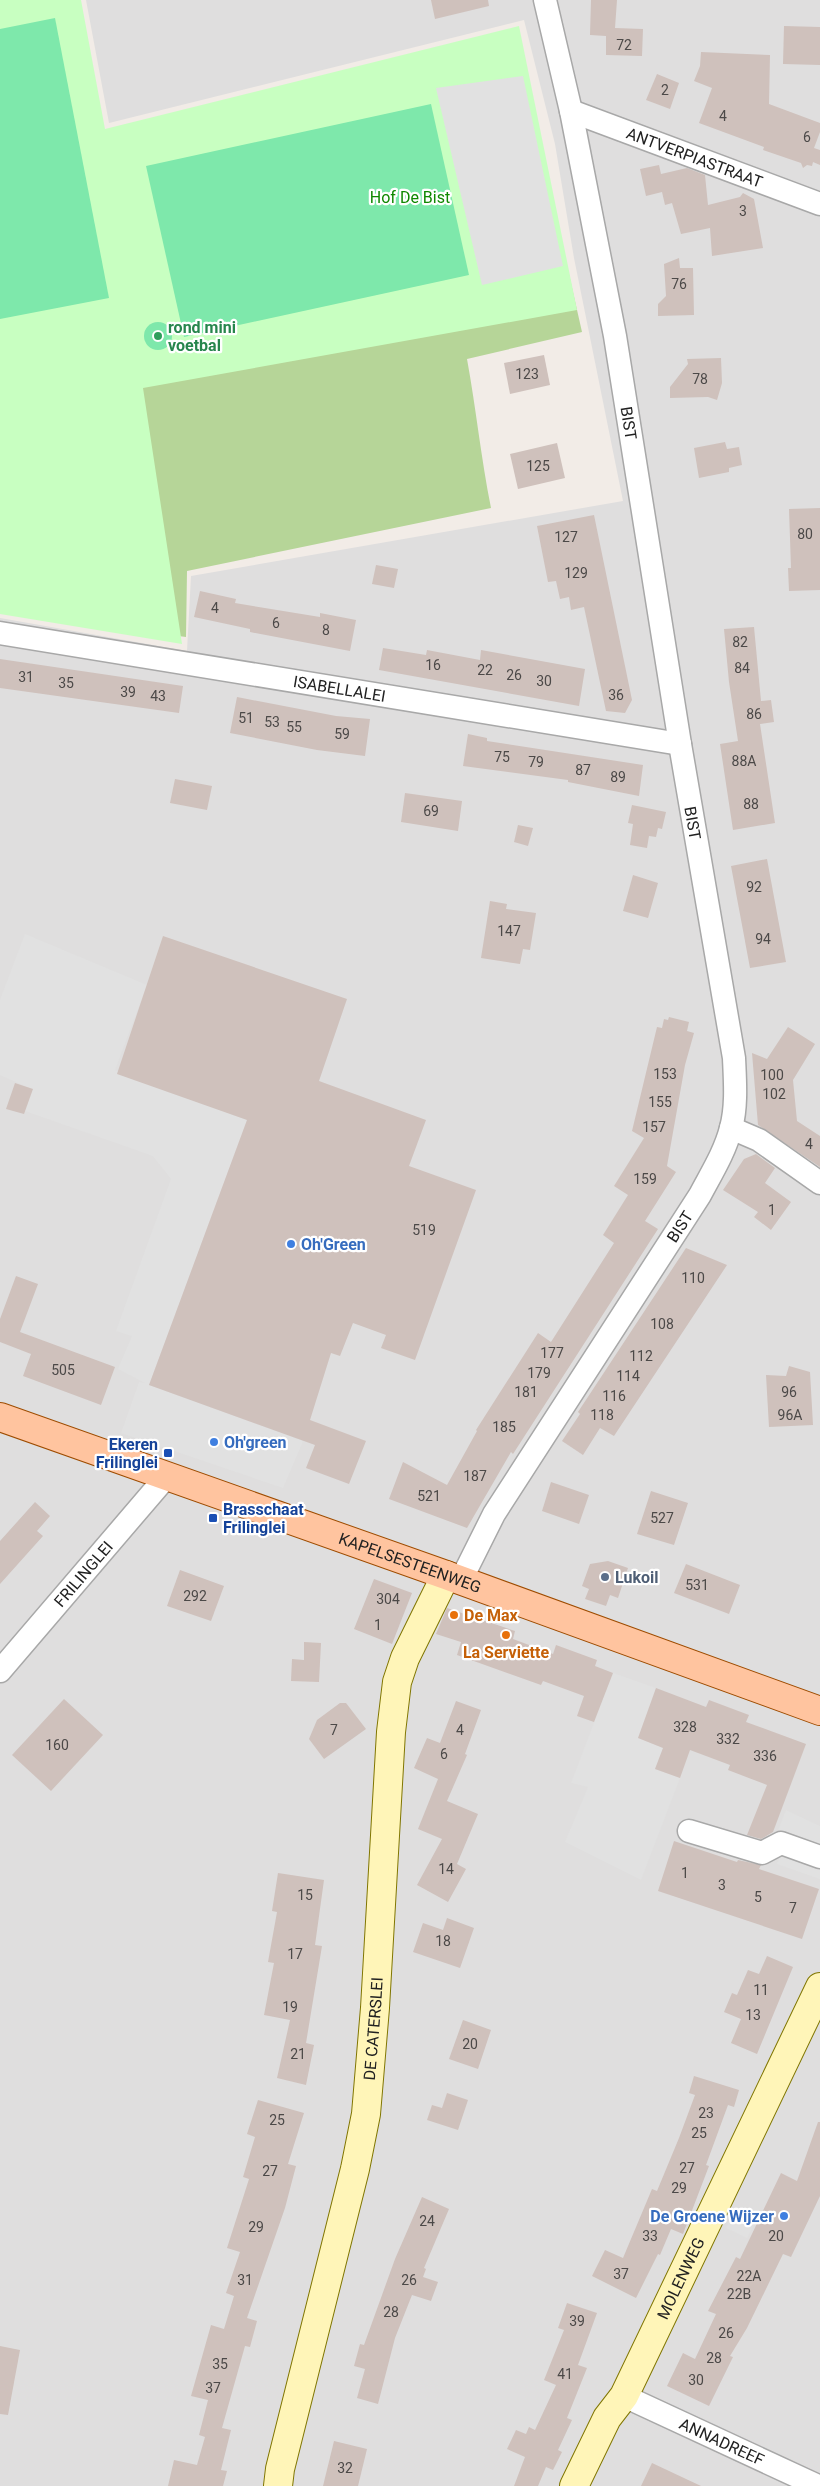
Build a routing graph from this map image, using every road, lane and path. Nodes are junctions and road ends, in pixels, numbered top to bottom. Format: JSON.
{"nodes":[{"id":1,"x":544,"y":0,"type":"edge"},
{"id":2,"x":571,"y":111,"type":"junction"},
{"id":3,"x":820,"y":204,"type":"edge"},
{"id":4,"x":0,"y":632,"type":"edge"},
{"id":5,"x":680,"y":744,"type":"junction"},
{"id":6,"x":732,"y":1128,"type":"junction"},
{"id":7,"x":820,"y":1183,"type":"edge"},
{"id":8,"x":0,"y":1417,"type":"edge"},
{"id":9,"x":166,"y":1476,"type":"junction"},
{"id":10,"x":454,"y":1577,"type":"junction"},
{"id":11,"x":0,"y":1671,"type":"edge"},
{"id":12,"x":820,"y":1711,"type":"edge"},
{"id":13,"x":689,"y":1831,"type":"dead end"},
{"id":14,"x":820,"y":1857,"type":"edge"},
{"id":15,"x":820,"y":1987,"type":"edge"},
{"id":16,"x":624,"y":2396,"type":"junction"},
{"id":17,"x":278,"y":2486,"type":"edge"},
{"id":18,"x":574,"y":2486,"type":"edge"},
{"id":19,"x":818,"y":2486,"type":"edge"}],
"edges":[{"from":1,"to":2,"type":"street","name":"BIST"},
{"from":2,"to":3,"type":"street","name":"ANTVERPIASTRAAT"},
{"from":2,"to":5,"type":"street","name":"BIST"},
{"from":4,"to":5,"type":"street","name":"ISABELLALEI"},
{"from":5,"to":6,"type":"street","name":"BIST"},
{"from":6,"to":7,"type":"street"},
{"from":6,"to":10,"type":"street","name":"BIST"},
{"from":8,"to":9,"type":"main road","name":"KAPELSESTEENWEG"},
{"from":9,"to":10,"type":"main road","name":"KAPELSESTEENWEG"},
{"from":9,"to":11,"type":"street","name":"FRILINGLEI"},
{"from":10,"to":12,"type":"main road","name":"KAPELSESTEENWEG"},
{"from":10,"to":17,"type":"street","name":"DE CATERSLEI"},
{"from":13,"to":14,"type":"street"},
{"from":15,"to":16,"type":"street","name":"MOLENWEG"},
{"from":16,"to":18,"type":"street","name":"MOLENWEG"},
{"from":16,"to":19,"type":"street","name":"ANNADREEF"}]}
